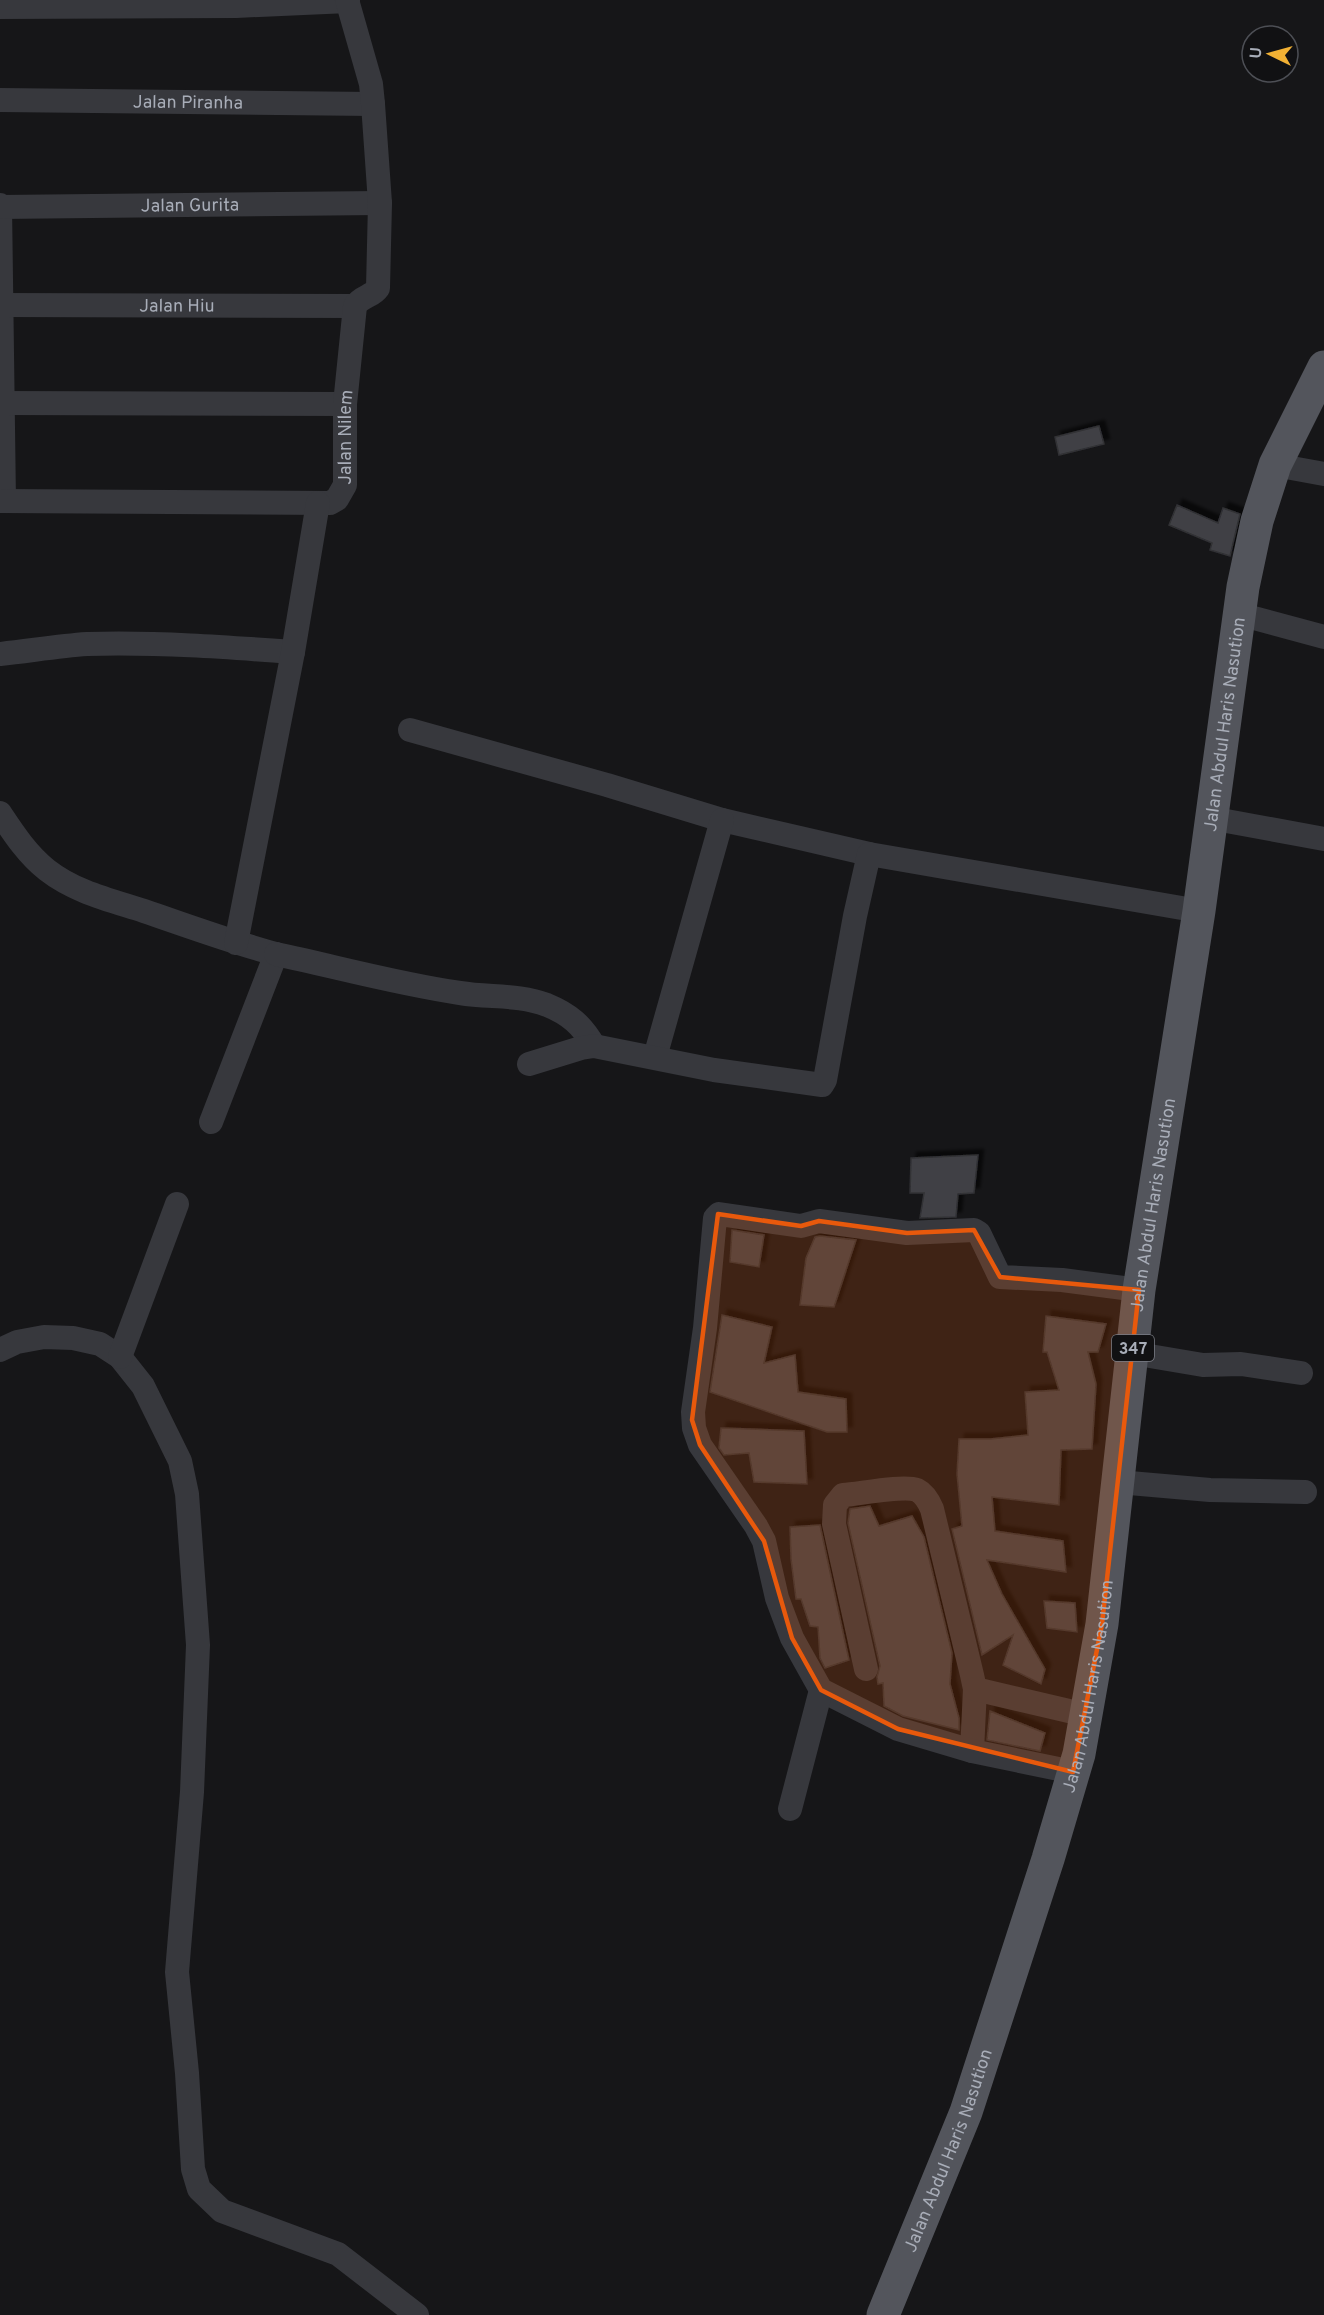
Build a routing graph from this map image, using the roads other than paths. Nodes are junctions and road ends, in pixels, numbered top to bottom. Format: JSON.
{"nodes":[{"id":1,"x":348,"y":0,"type":"edge"},
{"id":2,"x":0,"y":7,"type":"edge"},
{"id":3,"x":372,"y":94,"type":"junction"},
{"id":4,"x":0,"y":100,"type":"edge"},
{"id":5,"x":380,"y":203,"type":"junction"},
{"id":6,"x":0,"y":206,"type":"edge"},
{"id":7,"x":0,"y":305,"type":"edge"},
{"id":8,"x":355,"y":306,"type":"junction"},
{"id":9,"x":1324,"y":367,"type":"edge"},
{"id":10,"x":1,"y":403,"type":"edge"},
{"id":11,"x":345,"y":404,"type":"junction"},
{"id":12,"x":1275,"y":465,"type":"junction"},
{"id":13,"x":1324,"y":474,"type":"edge"},
{"id":14,"x":2,"y":501,"type":"edge"},
{"id":15,"x":318,"y":503,"type":"junction"},
{"id":16,"x":1239,"y":614,"type":"junction"},
{"id":17,"x":1324,"y":636,"type":"edge"},
{"id":18,"x":294,"y":652,"type":"junction"},
{"id":19,"x":0,"y":654,"type":"edge"},
{"id":20,"x":410,"y":730,"type":"dead end"},
{"id":21,"x":0,"y":813,"type":"edge"},
{"id":22,"x":1210,"y":818,"type":"junction"},
{"id":23,"x":722,"y":820,"type":"junction"},
{"id":24,"x":1324,"y":839,"type":"edge"},
{"id":25,"x":869,"y":854,"type":"junction"},
{"id":26,"x":1199,"y":911,"type":"junction"},
{"id":27,"x":236,"y":943,"type":"junction"},
{"id":28,"x":276,"y":954,"type":"junction"},
{"id":29,"x":594,"y":1046,"type":"junction"},
{"id":30,"x":655,"y":1057,"type":"junction"},
{"id":31,"x":529,"y":1064,"type":"dead end"},
{"id":32,"x":210,"y":1122,"type":"dead end"},
{"id":33,"x":177,"y":1203,"type":"dead end"},
{"id":34,"x":1139,"y":1290,"type":"junction"},
{"id":35,"x":0,"y":1350,"type":"edge"},
{"id":36,"x":1132,"y":1353,"type":"junction"},
{"id":37,"x":120,"y":1357,"type":"junction"},
{"id":38,"x":1300,"y":1373,"type":"dead end"},
{"id":39,"x":1118,"y":1482,"type":"junction"},
{"id":40,"x":1305,"y":1492,"type":"dead end"},
{"id":41,"x":866,"y":1669,"type":"dead end"},
{"id":42,"x":975,"y":1689,"type":"junction"},
{"id":43,"x":821,"y":1690,"type":"junction"},
{"id":44,"x":1086,"y":1715,"type":"junction"},
{"id":45,"x":972,"y":1751,"type":"junction"},
{"id":46,"x":1073,"y":1772,"type":"junction"},
{"id":47,"x":790,"y":1809,"type":"dead end"},
{"id":48,"x":417,"y":2315,"type":"edge"},
{"id":49,"x":883,"y":2315,"type":"edge"}],
"edges":[{"from":1,"to":2,"type":"street"},
{"from":1,"to":3,"type":"street"},
{"from":3,"to":4,"type":"street","name":"Jalan Piranha"},
{"from":3,"to":5,"type":"street"},
{"from":5,"to":6,"type":"street","name":"Jalan Gurita"},
{"from":5,"to":8,"type":"street"},
{"from":6,"to":7,"type":"street"},
{"from":7,"to":8,"type":"street","name":"Jalan Hiu"},
{"from":7,"to":10,"type":"street"},
{"from":8,"to":11,"type":"street","name":"Jalan Nilem"},
{"from":9,"to":12,"type":"main road","name":"Jalan Abdul Haris Nasution","number":"347"},
{"from":10,"to":11,"type":"street"},
{"from":10,"to":14,"type":"street"},
{"from":11,"to":15,"type":"street","name":"Jalan Nilem"},
{"from":12,"to":13,"type":"street"},
{"from":12,"to":16,"type":"main road","name":"Jalan Abdul Haris Nasution","number":"347"},
{"from":14,"to":15,"type":"street","name":"Jalan Nilem"},
{"from":15,"to":18,"type":"street"},
{"from":16,"to":17,"type":"street"},
{"from":16,"to":22,"type":"main road","name":"Jalan Abdul Haris Nasution","number":"347"},
{"from":18,"to":19,"type":"street"},
{"from":18,"to":27,"type":"street"},
{"from":20,"to":23,"type":"street"},
{"from":21,"to":27,"type":"street"},
{"from":22,"to":24,"type":"street"},
{"from":22,"to":26,"type":"main road","name":"Jalan Abdul Haris Nasution","number":"347"},
{"from":23,"to":25,"type":"street"},
{"from":23,"to":30,"type":"street"},
{"from":25,"to":26,"type":"street"},
{"from":25,"to":30,"type":"street"},
{"from":26,"to":34,"type":"main road","name":"Jalan Abdul Haris Nasution","number":"347"},
{"from":27,"to":28,"type":"street"},
{"from":28,"to":29,"type":"street"},
{"from":28,"to":32,"type":"street"},
{"from":29,"to":30,"type":"street"},
{"from":29,"to":31,"type":"street"},
{"from":33,"to":37,"type":"street"},
{"from":34,"to":36,"type":"main road","name":"Jalan Abdul Haris Nasution","number":"347"},
{"from":34,"to":43,"type":"street"},
{"from":35,"to":37,"type":"street"},
{"from":36,"to":38,"type":"street"},
{"from":36,"to":39,"type":"main road","name":"Jalan Abdul Haris Nasution","number":"347"},
{"from":37,"to":48,"type":"street"},
{"from":39,"to":40,"type":"street"},
{"from":39,"to":44,"type":"main road","name":"Jalan Abdul Haris Nasution","number":"347"},
{"from":41,"to":42,"type":"street"},
{"from":42,"to":44,"type":"street"},
{"from":42,"to":45,"type":"street"},
{"from":43,"to":45,"type":"street"},
{"from":43,"to":47,"type":"street"},
{"from":44,"to":46,"type":"main road","name":"Jalan Abdul Haris Nasution","number":"347"},
{"from":45,"to":46,"type":"street"},
{"from":46,"to":49,"type":"main road","name":"Jalan Abdul Haris Nasution","number":"347"}]}
